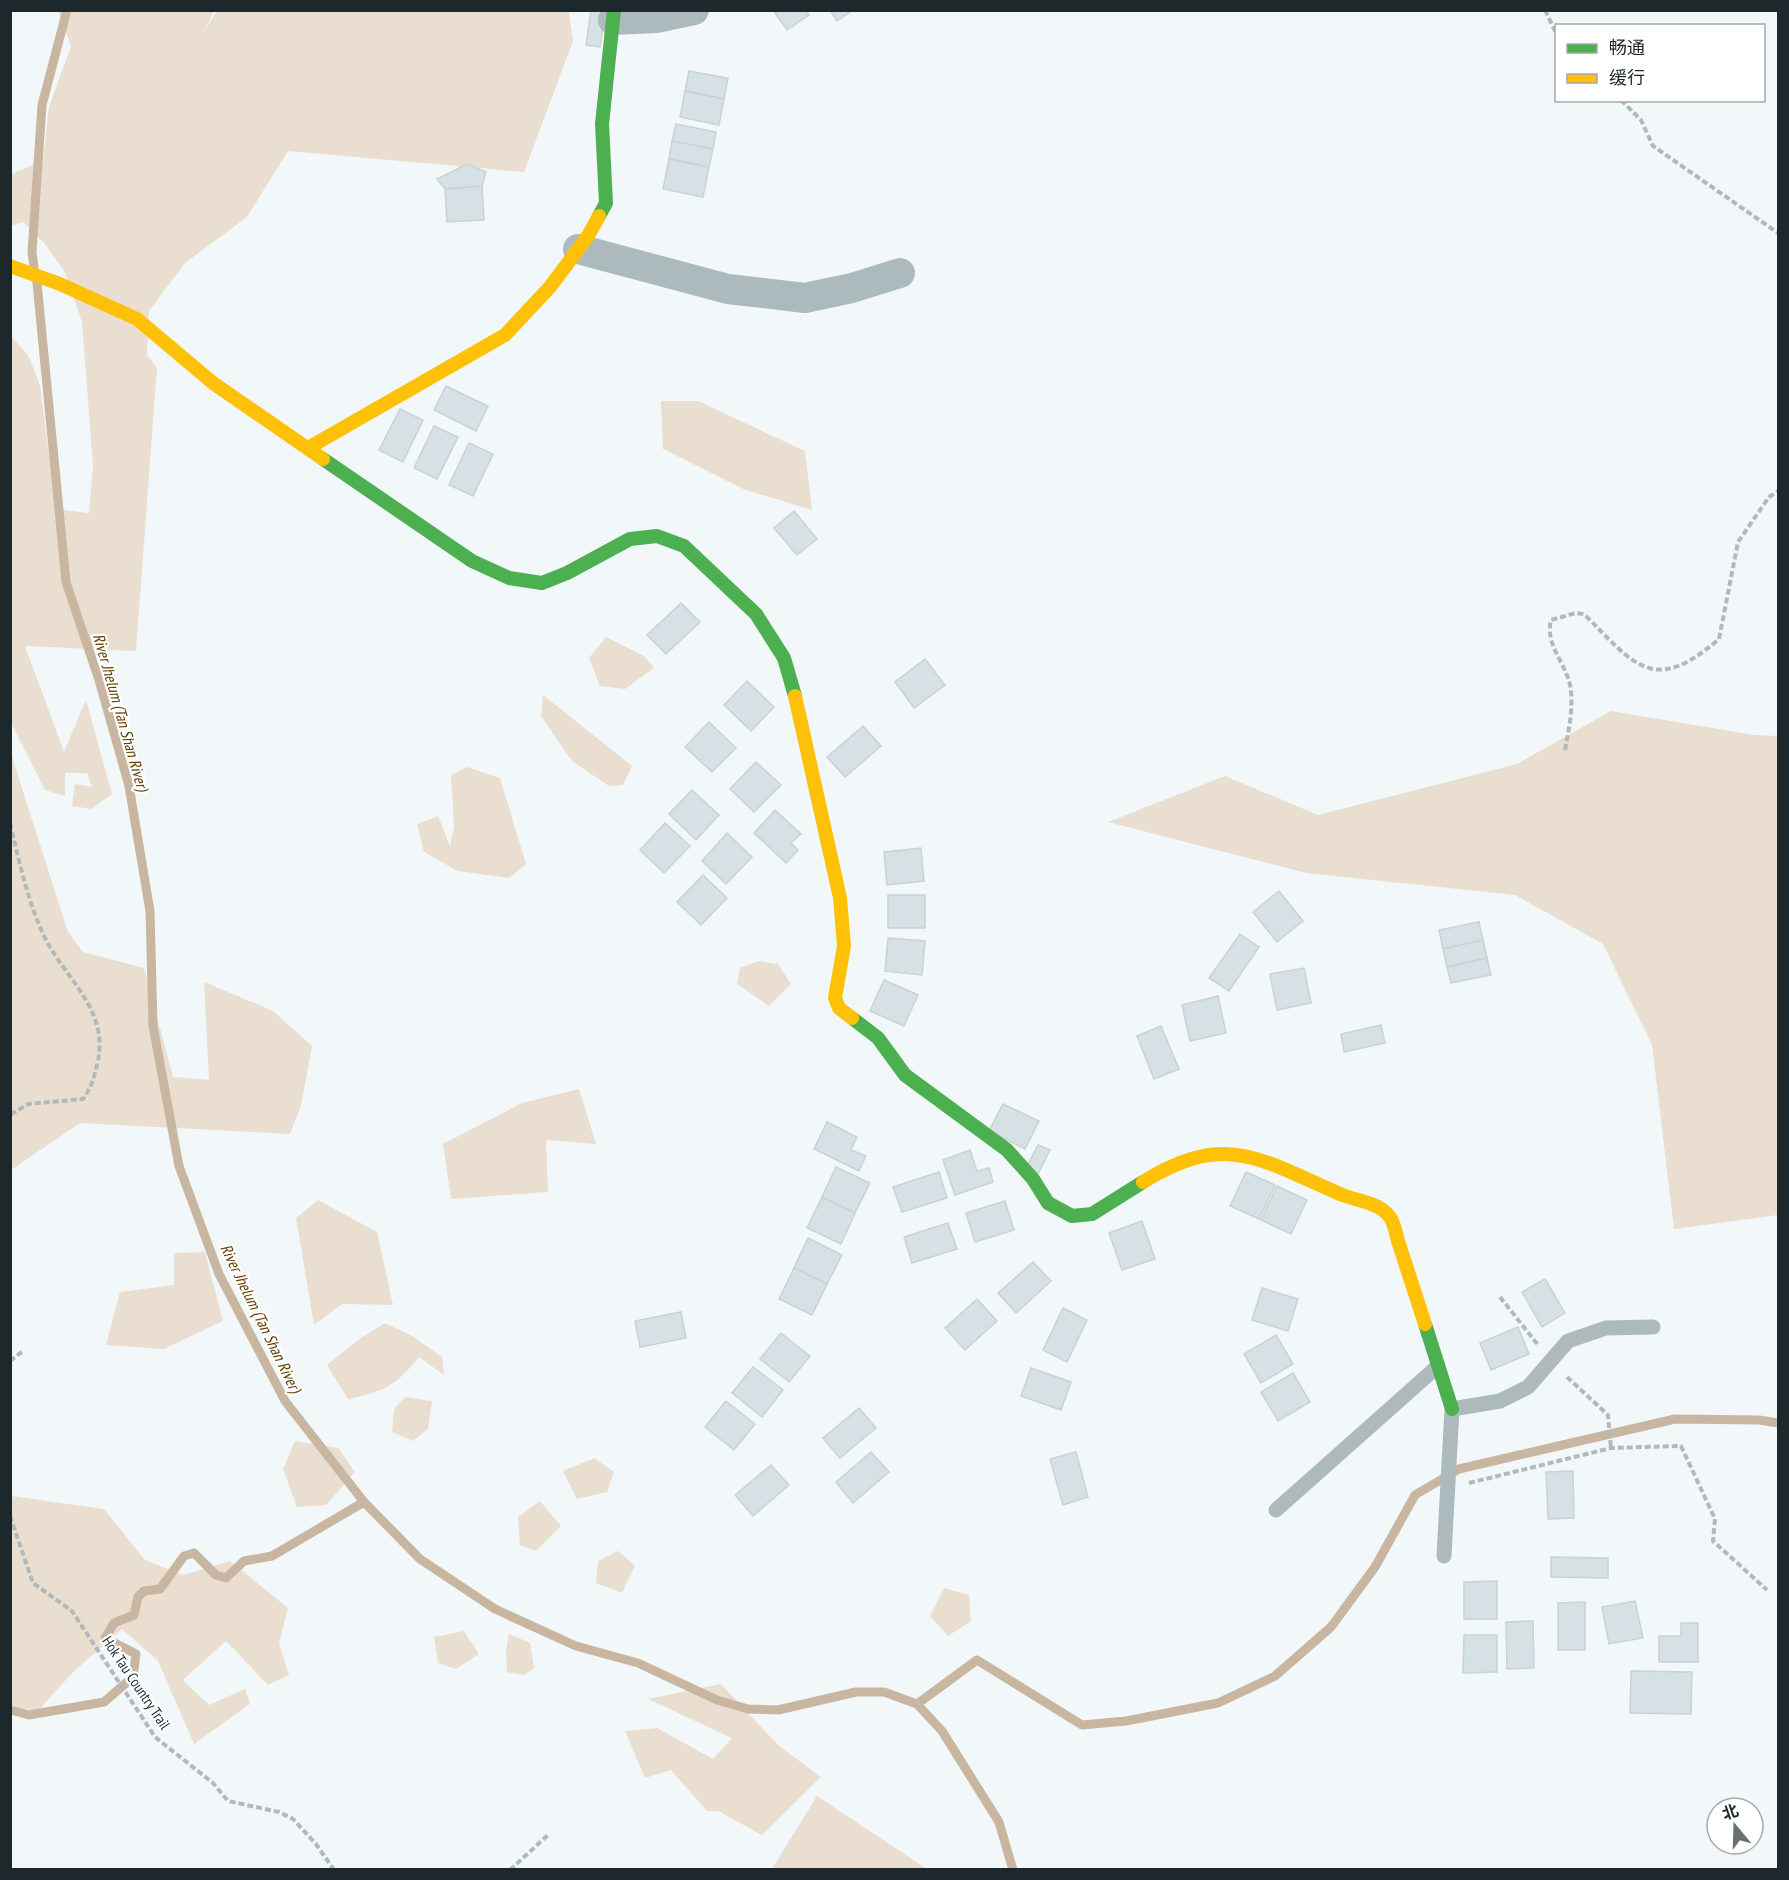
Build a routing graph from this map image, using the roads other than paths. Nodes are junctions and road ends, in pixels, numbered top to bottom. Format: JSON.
{"nodes":[{"id":1,"x":694,"y":10,"type":"edge"},
{"id":2,"x":614,"y":15,"type":"edge"},
{"id":3,"x":579,"y":249,"type":"junction"},
{"id":4,"x":10,"y":266,"type":"edge"},
{"id":5,"x":900,"y":273,"type":"dead end"},
{"id":6,"x":308,"y":448,"type":"junction"},
{"id":7,"x":1653,"y":1328,"type":"dead end"},
{"id":8,"x":1438,"y":1366,"type":"junction"},
{"id":9,"x":1452,"y":1409,"type":"junction"},
{"id":10,"x":1276,"y":1510,"type":"dead end"},
{"id":11,"x":1444,"y":1557,"type":"dead end"}],
"edges":[{"from":1,"to":2,"type":"street"},
{"from":2,"to":3,"type":"street"},
{"from":3,"to":5,"type":"street"},
{"from":3,"to":6,"type":"street"},
{"from":4,"to":6,"type":"street"},
{"from":6,"to":8,"type":"street"},
{"from":7,"to":9,"type":"lane"},
{"from":8,"to":9,"type":"street"},
{"from":8,"to":10,"type":"lane"},
{"from":9,"to":11,"type":"lane"}]}
